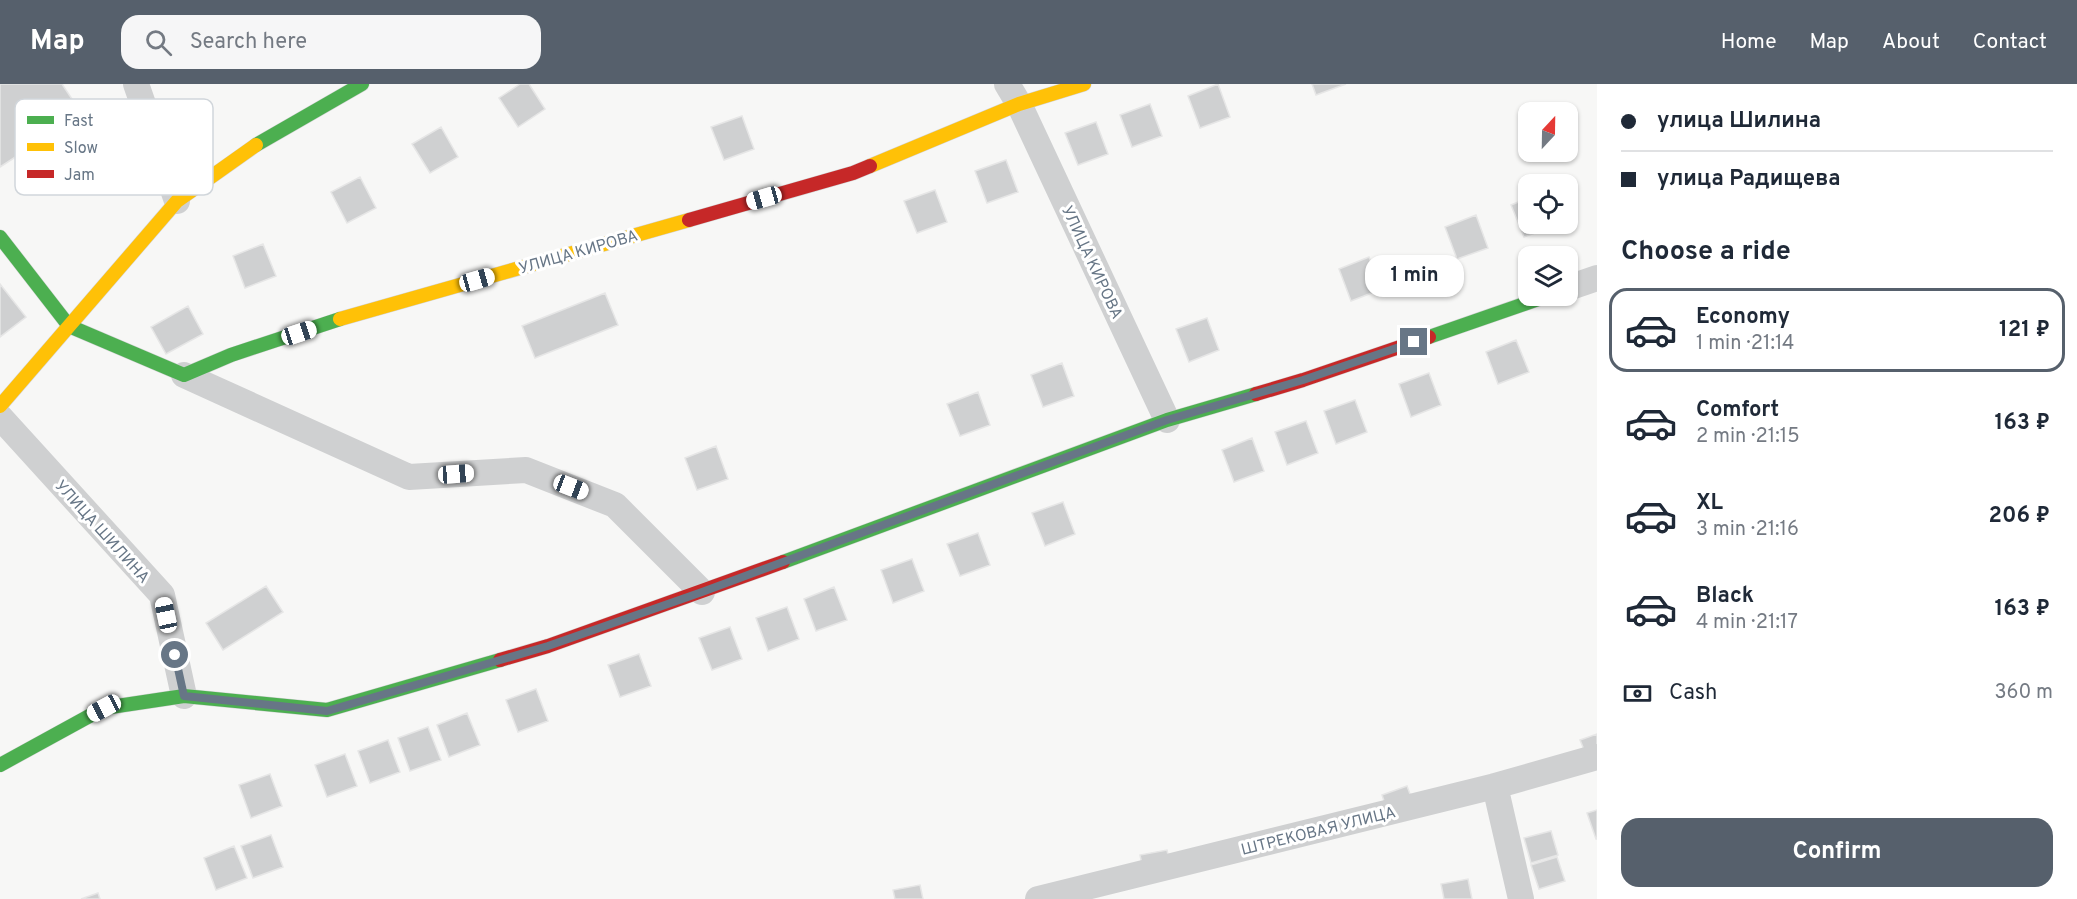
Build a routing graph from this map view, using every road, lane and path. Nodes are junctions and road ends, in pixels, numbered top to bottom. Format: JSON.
{"nodes":[{"id":1,"x":136,"y":84,"type":"edge"},
{"id":2,"x":362,"y":84,"type":"edge"},
{"id":3,"x":1084,"y":84,"type":"edge"},
{"id":4,"x":1013,"y":94,"type":"edge"},
{"id":5,"x":141,"y":99,"type":"edge"},
{"id":6,"x":213,"y":175,"type":"edge"},
{"id":7,"x":175,"y":195,"type":"edge"},
{"id":8,"x":185,"y":195,"type":"edge"},
{"id":9,"x":177,"y":201,"type":"junction"},
{"id":10,"x":0,"y":237,"type":"edge"},
{"id":11,"x":1597,"y":278,"type":"edge"},
{"id":12,"x":1578,"y":285,"type":"edge"},
{"id":13,"x":1518,"y":306,"type":"edge"},
{"id":14,"x":69,"y":326,"type":"junction"},
{"id":15,"x":184,"y":375,"type":"junction"},
{"id":16,"x":0,"y":406,"type":"edge"},
{"id":17,"x":0,"y":417,"type":"edge"},
{"id":18,"x":1167,"y":420,"type":"junction"},
{"id":19,"x":702,"y":592,"type":"junction"},
{"id":20,"x":184,"y":696,"type":"junction"},
{"id":21,"x":1597,"y":757,"type":"edge"},
{"id":22,"x":0,"y":765,"type":"edge"},
{"id":23,"x":1495,"y":786,"type":"junction"},
{"id":24,"x":1038,"y":899,"type":"edge"},
{"id":25,"x":1521,"y":899,"type":"edge"}],
"edges":[{"from":1,"to":5,"type":"street"},
{"from":2,"to":6,"type":"street"},
{"from":3,"to":4,"type":"street","name":"УЛИЦА КИРОВА"},
{"from":4,"to":15,"type":"street","name":"УЛИЦА КИРОВА"},
{"from":4,"to":18,"type":"street","name":"УЛИЦА КИРОВА"},
{"from":7,"to":9,"type":"street"},
{"from":8,"to":9,"type":"street"},
{"from":9,"to":14,"type":"street"},
{"from":10,"to":14,"type":"street"},
{"from":11,"to":12,"type":"street"},
{"from":13,"to":18,"type":"street"},
{"from":14,"to":15,"type":"street"},
{"from":14,"to":16,"type":"street"},
{"from":15,"to":19,"type":"street"},
{"from":17,"to":20,"type":"street","name":"УЛИЦА ШИЛИНА"},
{"from":18,"to":19,"type":"street"},
{"from":19,"to":20,"type":"street"},
{"from":20,"to":22,"type":"street"},
{"from":21,"to":23,"type":"street","name":"ШТРЕКОВАЯ УЛИЦА"},
{"from":23,"to":24,"type":"street","name":"ШТРЕКОВАЯ УЛИЦА"},
{"from":23,"to":25,"type":"street"}]}
